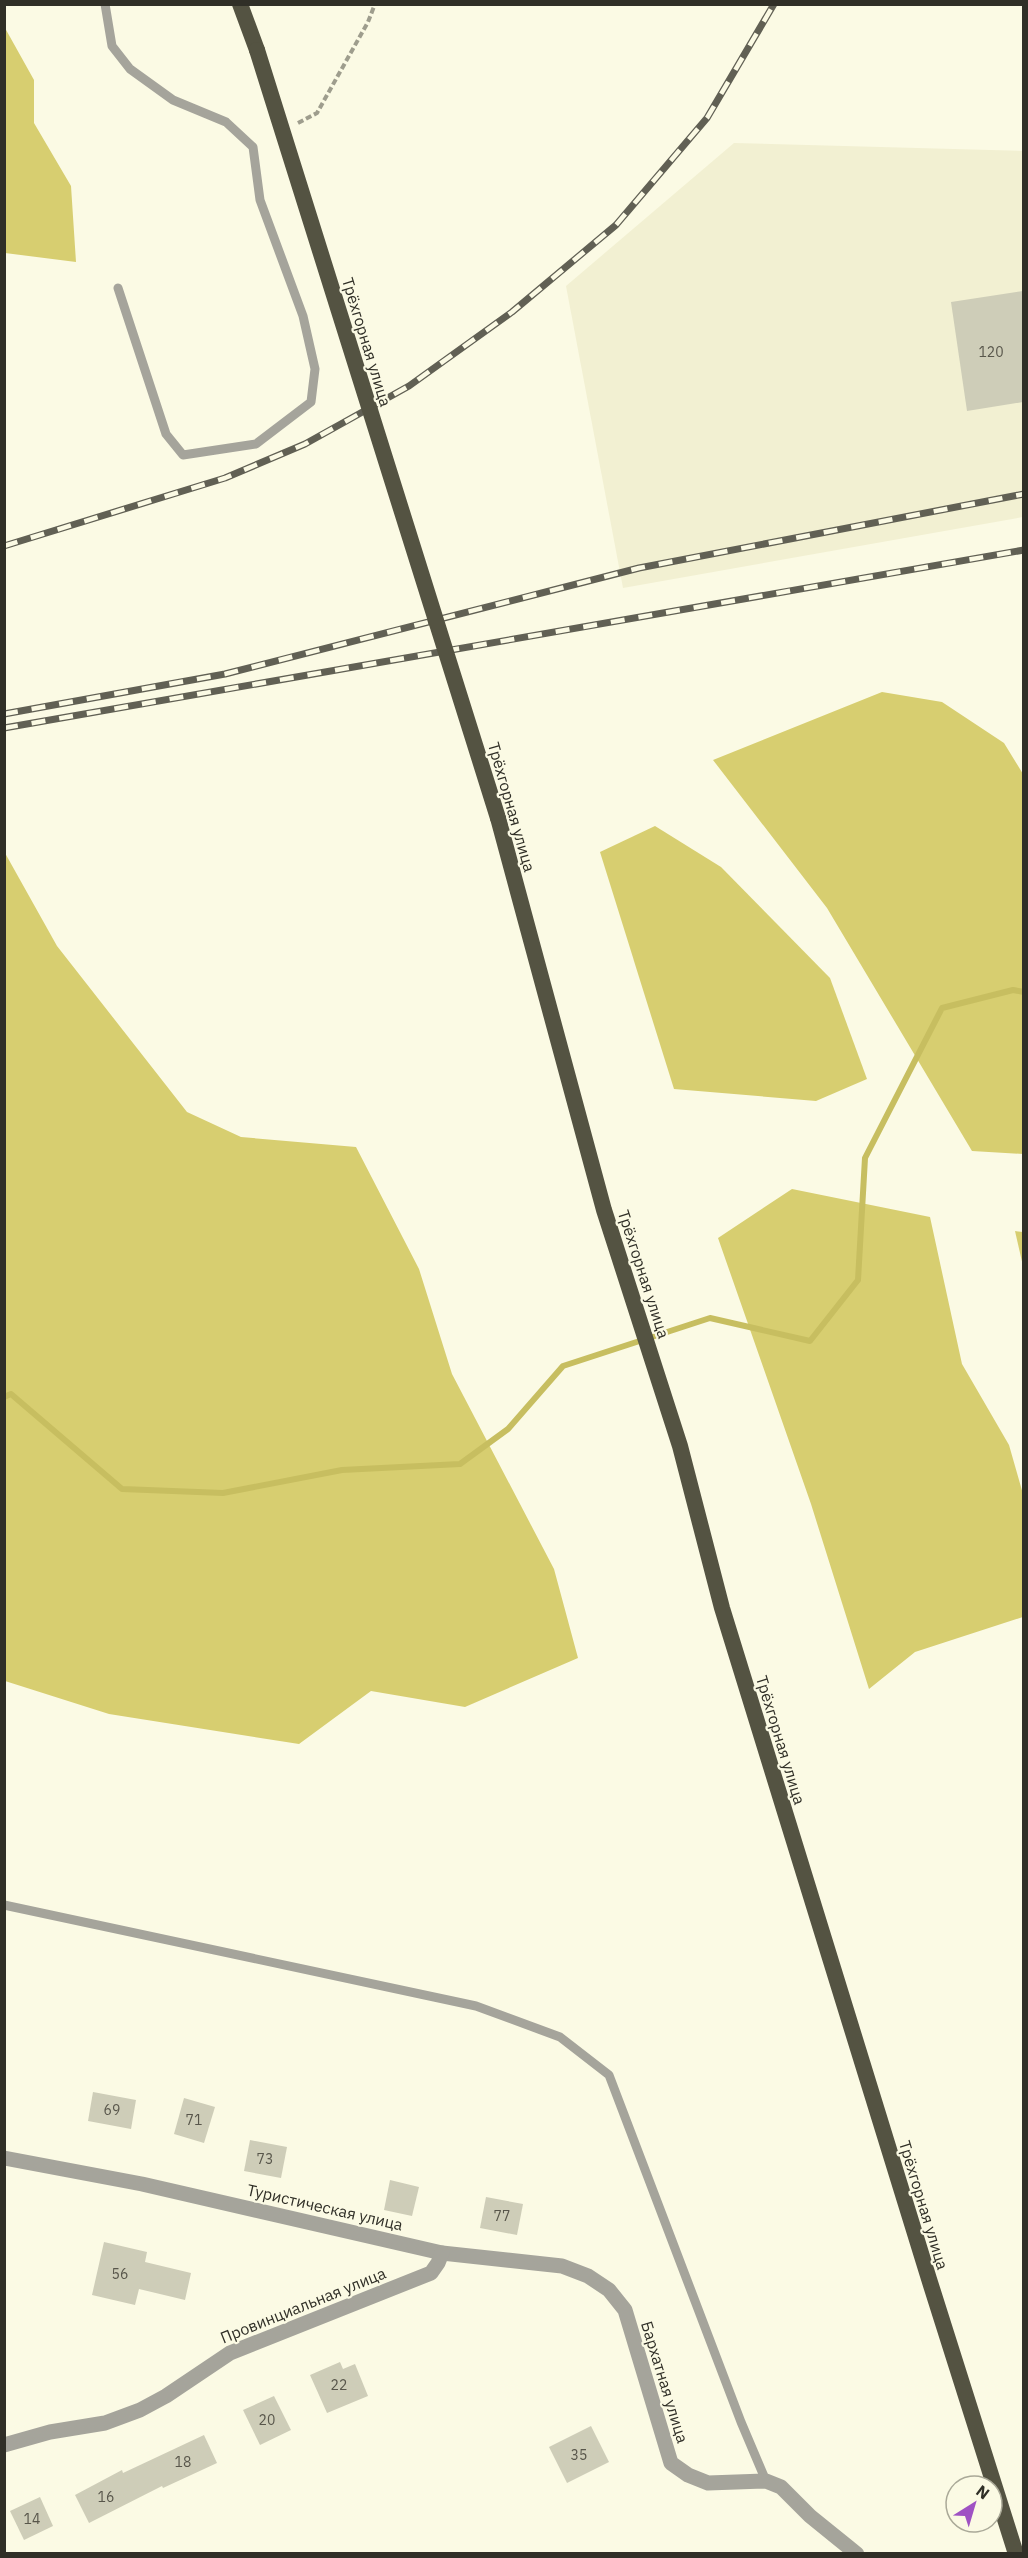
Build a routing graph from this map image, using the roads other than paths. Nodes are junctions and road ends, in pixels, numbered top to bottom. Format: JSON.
{"nodes":[{"id":1,"x":105,"y":4,"type":"edge"},
{"id":2,"x":240,"y":4,"type":"edge"},
{"id":3,"x":118,"y":288,"type":"dead end"},
{"id":4,"x":4,"y":1905,"type":"edge"},
{"id":5,"x":4,"y":2158,"type":"edge"},
{"id":6,"x":442,"y":2253,"type":"junction"},
{"id":7,"x":625,"y":2310,"type":"joint"},
{"id":8,"x":4,"y":2445,"type":"edge"},
{"id":9,"x":766,"y":2481,"type":"junction"},
{"id":10,"x":857,"y":2553,"type":"edge"},
{"id":11,"x":1016,"y":2553,"type":"edge"}],
"edges":[{"from":1,"to":3,"type":"lane"},
{"from":2,"to":11,"type":"highway","name":"Трёхгорная улица","bridge":true},
{"from":4,"to":9,"type":"lane"},
{"from":5,"to":6,"type":"street","name":"Туристическая улица"},
{"from":6,"to":7,"type":"street","name":"Туристическая улица"},
{"from":6,"to":8,"type":"street","name":"Провинциальная улица"},
{"from":7,"to":9,"type":"street","name":"Бархатная улица"},
{"from":9,"to":10,"type":"street"}]}
